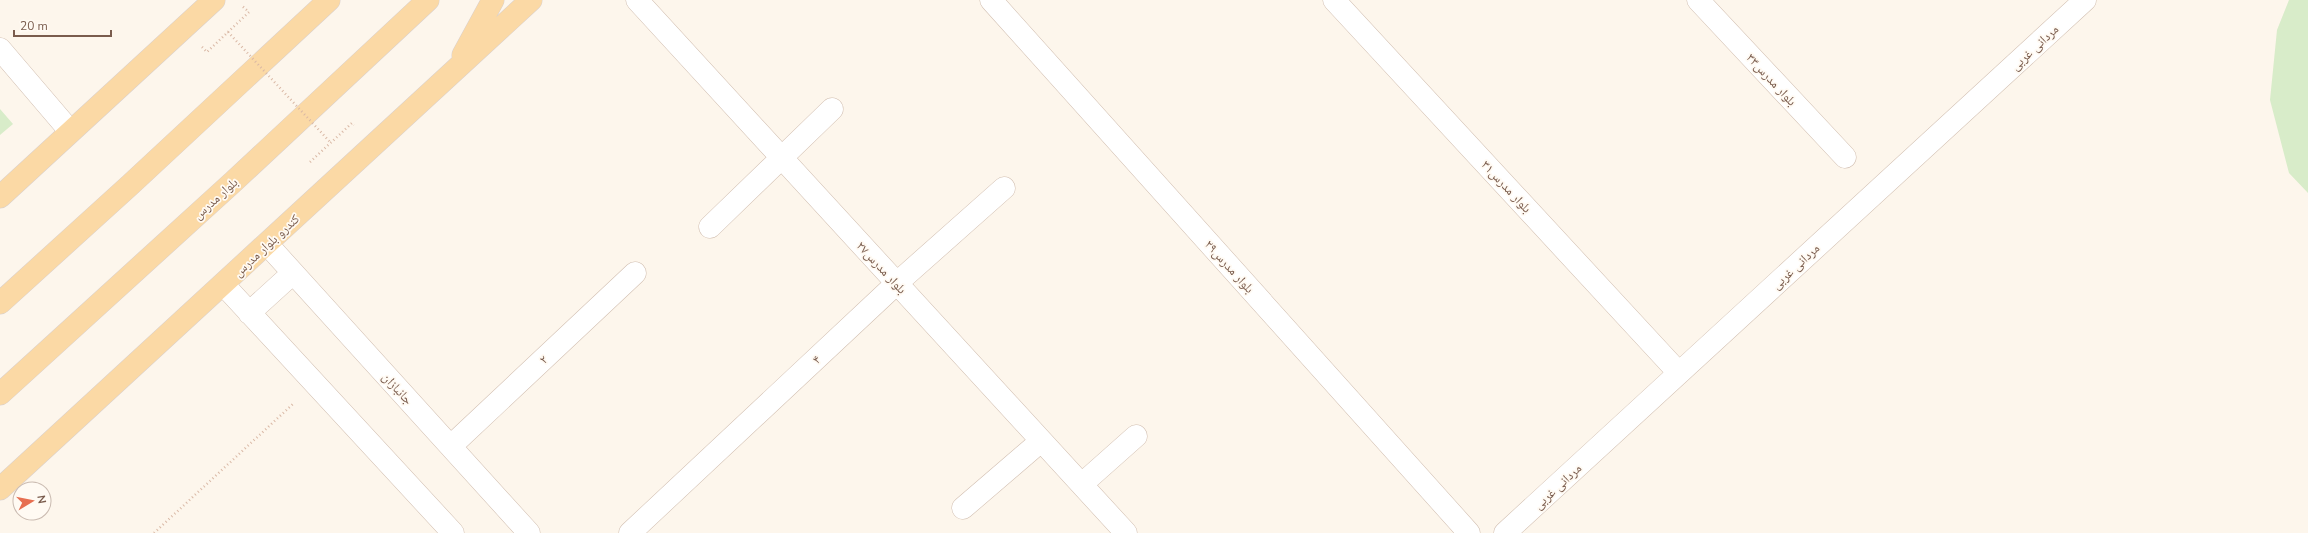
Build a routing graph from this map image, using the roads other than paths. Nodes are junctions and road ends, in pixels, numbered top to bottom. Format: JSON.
{"nodes":[{"id":1,"x":214,"y":0,"type":"edge"},
{"id":2,"x":329,"y":0,"type":"edge"},
{"id":3,"x":428,"y":0,"type":"edge"},
{"id":4,"x":493,"y":0,"type":"edge"},
{"id":5,"x":532,"y":0,"type":"edge"},
{"id":6,"x":637,"y":0,"type":"edge"},
{"id":7,"x":991,"y":0,"type":"edge"},
{"id":8,"x":1334,"y":0,"type":"edge"},
{"id":9,"x":1698,"y":0,"type":"edge"},
{"id":10,"x":2085,"y":0,"type":"edge"},
{"id":11,"x":0,"y":48,"type":"edge"},
{"id":12,"x":453,"y":72,"type":"junction"},
{"id":13,"x":832,"y":109,"type":"dead end"},
{"id":14,"x":70,"y":131,"type":"junction"},
{"id":15,"x":1845,"y":157,"type":"dead end"},
{"id":16,"x":782,"y":158,"type":"junction"},
{"id":17,"x":1004,"y":188,"type":"dead end"},
{"id":18,"x":0,"y":197,"type":"edge"},
{"id":19,"x":710,"y":227,"type":"dead end"},
{"id":20,"x":267,"y":244,"type":"junction"},
{"id":21,"x":635,"y":272,"type":"dead end"},
{"id":22,"x":293,"y":273,"type":"junction"},
{"id":23,"x":897,"y":283,"type":"junction"},
{"id":24,"x":223,"y":284,"type":"junction"},
{"id":25,"x":0,"y":303,"type":"edge"},
{"id":26,"x":249,"y":312,"type":"junction"},
{"id":27,"x":1679,"y":373,"type":"junction"},
{"id":28,"x":0,"y":394,"type":"edge"},
{"id":29,"x":1136,"y":436,"type":"dead end"},
{"id":30,"x":1041,"y":441,"type":"junction"},
{"id":31,"x":451,"y":446,"type":"junction"},
{"id":32,"x":1082,"y":484,"type":"junction"},
{"id":33,"x":0,"y":489,"type":"edge"},
{"id":34,"x":963,"y":508,"type":"dead end"},
{"id":35,"x":453,"y":533,"type":"edge"},
{"id":36,"x":529,"y":533,"type":"edge"},
{"id":37,"x":630,"y":533,"type":"edge"},
{"id":38,"x":1126,"y":533,"type":"edge"},
{"id":39,"x":1469,"y":533,"type":"edge"},
{"id":40,"x":1505,"y":533,"type":"edge"}],
"edges":[{"from":1,"to":14,"type":"main road"},
{"from":2,"to":25,"type":"main road"},
{"from":3,"to":28,"type":"main road","name":"بلوار مدرس"},
{"from":4,"to":12,"type":"main road"},
{"from":5,"to":12,"type":"main road","name":"کندرو بلوار مدرس"},
{"from":6,"to":16,"type":"street","name":"بلوار مدرس۲۷"},
{"from":7,"to":39,"type":"street","name":"۲۹بلوار مدرس"},
{"from":8,"to":27,"type":"street","name":"بلوار مدرس۳۱"},
{"from":9,"to":15,"type":"street","name":"بلوار مدرس۳۳"},
{"from":10,"to":27,"type":"street","name":"مردانی غربی"},
{"from":11,"to":14,"type":"street"},
{"from":12,"to":20,"type":"main road","name":"کندرو بلوار مدرس"},
{"from":13,"to":16,"type":"street"},
{"from":14,"to":18,"type":"main road"},
{"from":16,"to":19,"type":"street"},
{"from":16,"to":23,"type":"street","name":"بلوار مدرس۲۷"},
{"from":17,"to":23,"type":"street","name":"۴"},
{"from":20,"to":22,"type":"street","name":"جانبازان"},
{"from":20,"to":24,"type":"main road","name":"کندرو بلوار مدرس"},
{"from":21,"to":31,"type":"street","name":"۲"},
{"from":22,"to":26,"type":"street"},
{"from":22,"to":31,"type":"street","name":"جانبازان"},
{"from":23,"to":30,"type":"street","name":"بلوار مدرس۲۷"},
{"from":23,"to":37,"type":"street","name":"۴"},
{"from":24,"to":26,"type":"street"},
{"from":24,"to":33,"type":"main road","name":"کندرو بلوار مدرس"},
{"from":26,"to":35,"type":"street"},
{"from":27,"to":40,"type":"street","name":"مردانی غربی"},
{"from":29,"to":32,"type":"street"},
{"from":30,"to":32,"type":"street","name":"بلوار مدرس۲۷"},
{"from":30,"to":34,"type":"street"},
{"from":31,"to":36,"type":"street","name":"جانبازان"},
{"from":32,"to":38,"type":"street","name":"بلوار مدرس۲۷"}]}
